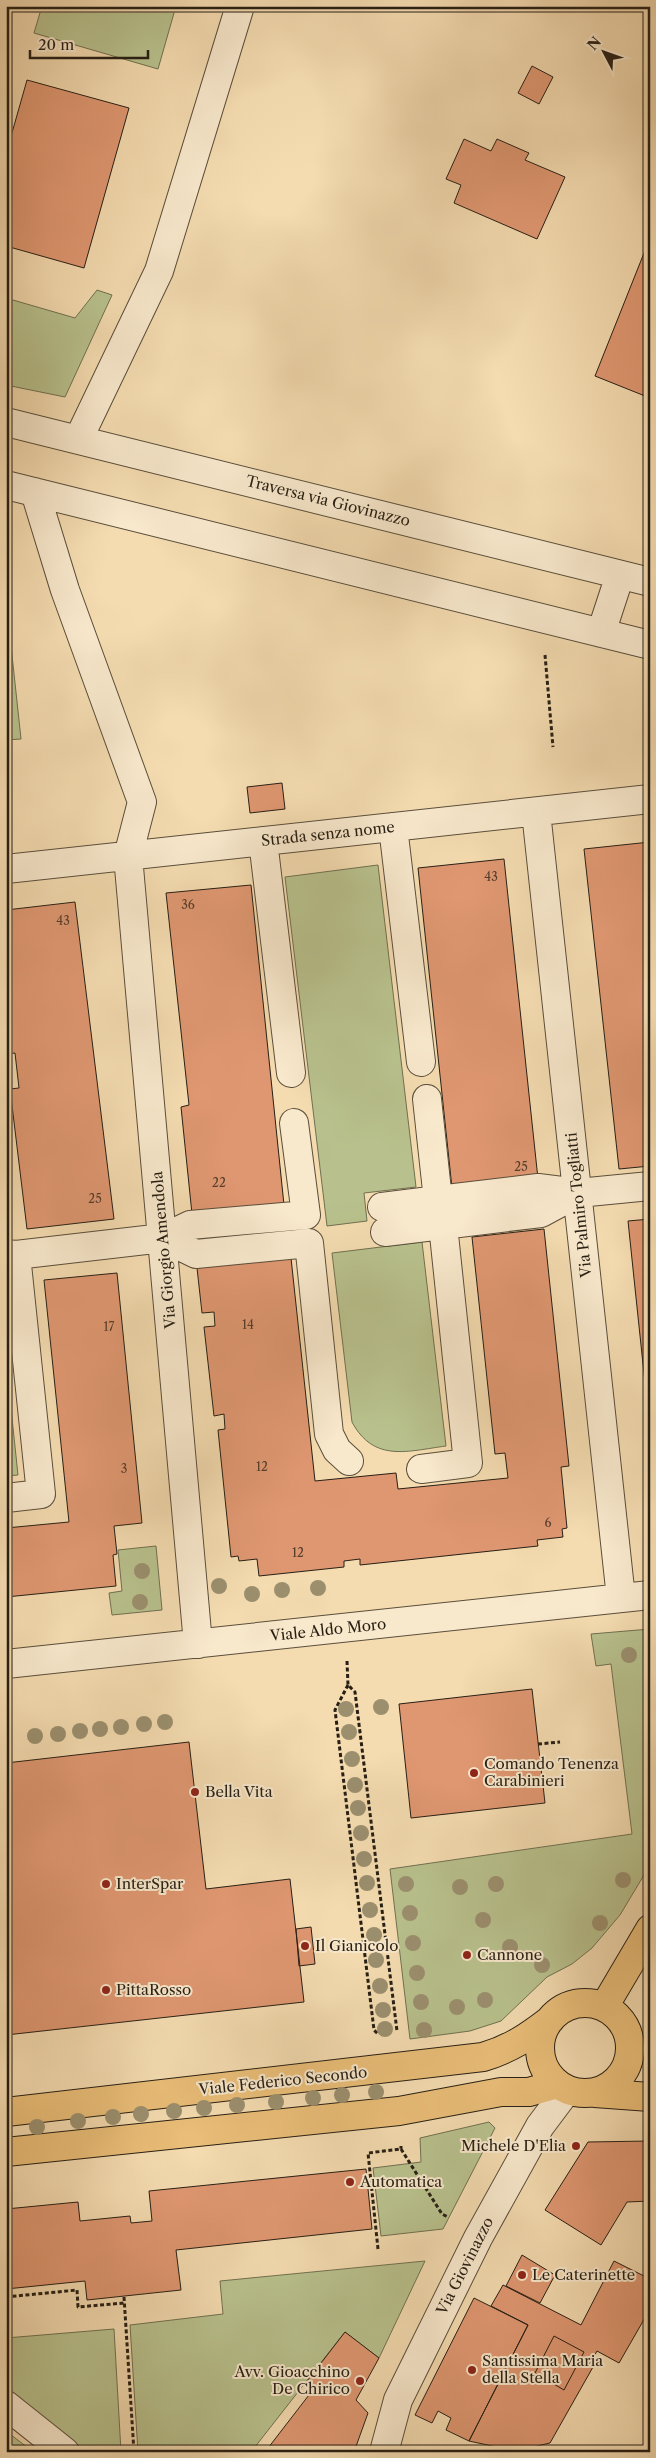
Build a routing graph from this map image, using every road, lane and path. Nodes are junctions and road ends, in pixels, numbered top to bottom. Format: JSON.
{"nodes":[{"id":1,"x":240,"y":6,"type":"edge"},
{"id":2,"x":6,"y":422,"type":"edge"},
{"id":3,"x":79,"y":438,"type":"junction"},
{"id":4,"x":6,"y":486,"type":"edge"},
{"id":5,"x":35,"y":492,"type":"junction"},
{"id":6,"x":620,"y":575,"type":"junction"},
{"id":7,"x":650,"y":582,"type":"edge"},
{"id":8,"x":542,"y":620,"type":"junction"},
{"id":9,"x":601,"y":633,"type":"junction"},
{"id":10,"x":650,"y":645,"type":"edge"},
{"id":11,"x":554,"y":747,"type":"dead end"},
{"id":12,"x":650,"y":799,"type":"edge"},
{"id":13,"x":536,"y":812,"type":"junction"},
{"id":14,"x":393,"y":827,"type":"junction"},
{"id":15,"x":263,"y":841,"type":"junction"},
{"id":16,"x":128,"y":856,"type":"junction"},
{"id":17,"x":6,"y":869,"type":"edge"},
{"id":18,"x":422,"y":1062,"type":"dead end"},
{"id":19,"x":292,"y":1073,"type":"dead end"},
{"id":20,"x":427,"y":1099,"type":"dead end"},
{"id":21,"x":294,"y":1123,"type":"dead end"},
{"id":22,"x":650,"y":1186,"type":"edge"},
{"id":23,"x":578,"y":1193,"type":"junction"},
{"id":24,"x":441,"y":1212,"type":"junction"},
{"id":25,"x":383,"y":1220,"type":"dead end"},
{"id":26,"x":163,"y":1238,"type":"junction"},
{"id":27,"x":11,"y":1254,"type":"edge"},
{"id":28,"x":349,"y":1461,"type":"dead end"},
{"id":29,"x":421,"y":1469,"type":"dead end"},
{"id":30,"x":6,"y":1498,"type":"edge"},
{"id":31,"x":650,"y":1595,"type":"edge"},
{"id":32,"x":621,"y":1598,"type":"junction"},
{"id":33,"x":344,"y":1628,"type":"junction"},
{"id":34,"x":198,"y":1644,"type":"junction"},
{"id":35,"x":6,"y":1664,"type":"edge"},
{"id":36,"x":348,"y":1685,"type":"junction"},
{"id":37,"x":560,"y":1742,"type":"dead end"},
{"id":38,"x":538,"y":1744,"type":"dead end"},
{"id":39,"x":650,"y":1929,"type":"edge"},
{"id":40,"x":613,"y":2014,"type":"junction"},
{"id":41,"x":550,"y":2020,"type":"junction"},
{"id":42,"x":380,"y":2036,"type":"dead end"},
{"id":43,"x":398,"y":2039,"type":"dead end"},
{"id":44,"x":650,"y":2040,"type":"edge"},
{"id":45,"x":562,"y":2087,"type":"junction"},
{"id":46,"x":595,"y":2093,"type":"junction"},
{"id":47,"x":650,"y":2097,"type":"edge"},
{"id":48,"x":6,"y":2112,"type":"edge"},
{"id":49,"x":401,"y":2140,"type":"dead end"},
{"id":50,"x":401,"y":2149,"type":"junction"},
{"id":51,"x":6,"y":2152,"type":"edge"},
{"id":52,"x":448,"y":2217,"type":"dead end"},
{"id":53,"x":378,"y":2249,"type":"dead end"},
{"id":54,"x":124,"y":2297,"type":"dead end"},
{"id":55,"x":6,"y":2298,"type":"edge"},
{"id":56,"x":124,"y":2303,"type":"junction"},
{"id":57,"x":6,"y":2406,"type":"edge"},
{"id":58,"x":65,"y":2452,"type":"edge"},
{"id":59,"x":134,"y":2452,"type":"edge"},
{"id":60,"x":384,"y":2452,"type":"edge"}],
"edges":[{"from":1,"to":3,"type":"street"},
{"from":2,"to":3,"type":"street","name":"Traversa via Giovinazzo"},
{"from":3,"to":6,"type":"street","name":"Traversa via Giovinazzo"},
{"from":4,"to":5,"type":"street"},
{"from":5,"to":8,"type":"street"},
{"from":5,"to":16,"type":"street","name":"Via Giorgio Amendola"},
{"from":6,"to":7,"type":"street","name":"Traversa via Giovinazzo"},
{"from":6,"to":9,"type":"street"},
{"from":8,"to":9,"type":"street"},
{"from":8,"to":11,"type":"path"},
{"from":9,"to":10,"type":"street"},
{"from":12,"to":13,"type":"street","name":"Strada senza nome"},
{"from":13,"to":14,"type":"street","name":"Strada senza nome"},
{"from":13,"to":23,"type":"street","name":"Via Palmiro Togliatti"},
{"from":14,"to":15,"type":"street","name":"Strada senza nome"},
{"from":14,"to":18,"type":"street"},
{"from":15,"to":16,"type":"street","name":"Strada senza nome"},
{"from":15,"to":19,"type":"street"},
{"from":16,"to":17,"type":"street","name":"Strada senza nome"},
{"from":16,"to":26,"type":"street","name":"Via Giorgio Amendola"},
{"from":20,"to":24,"type":"street"},
{"from":21,"to":26,"type":"street"},
{"from":22,"to":23,"type":"street"},
{"from":23,"to":24,"type":"street"},
{"from":23,"to":32,"type":"street","name":"Via Palmiro Togliatti"},
{"from":24,"to":25,"type":"street"},
{"from":24,"to":29,"type":"street"},
{"from":26,"to":27,"type":"street"},
{"from":26,"to":28,"type":"street"},
{"from":26,"to":34,"type":"street","name":"Via Giorgio Amendola"},
{"from":27,"to":30,"type":"street"},
{"from":31,"to":32,"type":"street","name":"Viale Aldo Moro"},
{"from":32,"to":33,"type":"street","name":"Viale Aldo Moro"},
{"from":33,"to":34,"type":"street","name":"Viale Aldo Moro"},
{"from":33,"to":36,"type":"path"},
{"from":34,"to":35,"type":"street","name":"Viale Aldo Moro"},
{"from":36,"to":42,"type":"path"},
{"from":36,"to":43,"type":"path"},
{"from":37,"to":38,"type":"path"},
{"from":39,"to":40,"type":"main road"},
{"from":40,"to":41,"type":"main road"},
{"from":40,"to":44,"type":"main road"},
{"from":40,"to":46,"type":"main road"},
{"from":41,"to":45,"type":"main road"},
{"from":41,"to":48,"type":"main road","name":"Viale Federico Secondo"},
{"from":45,"to":46,"type":"main road"},
{"from":45,"to":51,"type":"main road"},
{"from":45,"to":60,"type":"street","name":"Via Giovinazzo"},
{"from":46,"to":47,"type":"main road"},
{"from":49,"to":50,"type":"path"},
{"from":50,"to":52,"type":"path"},
{"from":50,"to":53,"type":"path"},
{"from":54,"to":56,"type":"path"},
{"from":55,"to":56,"type":"path"},
{"from":56,"to":59,"type":"path"},
{"from":57,"to":58,"type":"street"}]}
